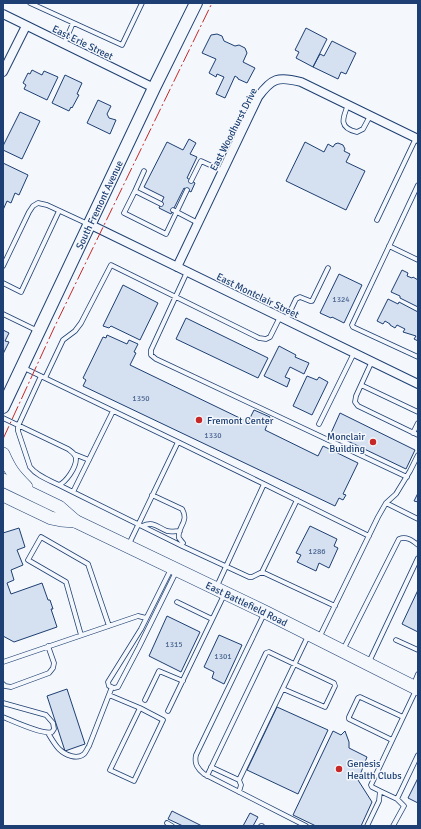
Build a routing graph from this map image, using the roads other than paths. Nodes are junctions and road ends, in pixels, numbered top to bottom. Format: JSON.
{"nodes":[{"id":1,"x":30,"y":3,"type":"edge"},
{"id":2,"x":142,"y":3,"type":"edge"},
{"id":3,"x":196,"y":3,"type":"edge"},
{"id":4,"x":3,"y":14,"type":"edge"},
{"id":5,"x":73,"y":23,"type":"junction"},
{"id":6,"x":26,"y":26,"type":"junction"},
{"id":7,"x":64,"y":44,"type":"junction"},
{"id":8,"x":3,"y":72,"type":"edge"},
{"id":9,"x":154,"y":88,"type":"junction"},
{"id":10,"x":348,"y":105,"type":"junction"},
{"id":11,"x":370,"y":116,"type":"junction"},
{"id":12,"x":417,"y":139,"type":"edge"},
{"id":13,"x":144,"y":171,"type":"dead end"},
{"id":14,"x":223,"y":171,"type":"junction"},
{"id":15,"x":191,"y":181,"type":"dead end"},
{"id":16,"x":418,"y":185,"type":"edge"},
{"id":17,"x":187,"y":190,"type":"dead end"},
{"id":18,"x":135,"y":191,"type":"junction"},
{"id":19,"x":161,"y":204,"type":"dead end"},
{"id":20,"x":59,"y":211,"type":"junction"},
{"id":21,"x":175,"y":211,"type":"junction"},
{"id":22,"x":377,"y":220,"type":"dead end"},
{"id":23,"x":198,"y":223,"type":"junction"},
{"id":24,"x":89,"y":224,"type":"junction"},
{"id":25,"x":389,"y":246,"type":"junction"},
{"id":26,"x":418,"y":260,"type":"edge"},
{"id":27,"x":3,"y":266,"type":"edge"},
{"id":28,"x":177,"y":267,"type":"junction"},
{"id":29,"x":328,"y":268,"type":"dead end"},
{"id":30,"x":187,"y":272,"type":"junction"},
{"id":31,"x":3,"y":283,"type":"edge"},
{"id":32,"x":176,"y":297,"type":"junction"},
{"id":33,"x":3,"y":314,"type":"edge"},
{"id":34,"x":283,"y":319,"type":"junction"},
{"id":35,"x":38,"y":331,"type":"junction"},
{"id":36,"x":354,"y":353,"type":"junction"},
{"id":37,"x":418,"y":357,"type":"edge"},
{"id":38,"x":372,"y":361,"type":"junction"},
{"id":39,"x":22,"y":367,"type":"junction"},
{"id":40,"x":43,"y":377,"type":"junction"},
{"id":41,"x":418,"y":384,"type":"edge"},
{"id":42,"x":361,"y":385,"type":"junction"},
{"id":43,"x":4,"y":402,"type":"edge"},
{"id":44,"x":113,"y":411,"type":"junction"},
{"id":45,"x":418,"y":412,"type":"edge"},
{"id":46,"x":3,"y":418,"type":"edge"},
{"id":47,"x":418,"y":423,"type":"edge"},
{"id":48,"x":319,"y":424,"type":"dead end"},
{"id":49,"x":18,"y":426,"type":"junction"},
{"id":50,"x":416,"y":434,"type":"edge"},
{"id":51,"x":178,"y":442,"type":"junction"},
{"id":52,"x":3,"y":454,"type":"edge"},
{"id":53,"x":74,"y":454,"type":"junction"},
{"id":54,"x":418,"y":455,"type":"edge"},
{"id":55,"x":89,"y":460,"type":"junction"},
{"id":56,"x":407,"y":477,"type":"junction"},
{"id":57,"x":3,"y":480,"type":"edge"},
{"id":58,"x":264,"y":484,"type":"junction"},
{"id":59,"x":58,"y":485,"type":"junction"},
{"id":60,"x":73,"y":492,"type":"junction"},
{"id":61,"x":33,"y":494,"type":"junction"},
{"id":62,"x":3,"y":495,"type":"edge"},
{"id":63,"x":152,"y":495,"type":"junction"},
{"id":64,"x":297,"y":500,"type":"junction"},
{"id":65,"x":3,"y":502,"type":"edge"},
{"id":66,"x":386,"y":503,"type":"junction"},
{"id":67,"x":22,"y":504,"type":"junction"},
{"id":68,"x":418,"y":519,"type":"edge"},
{"id":69,"x":75,"y":520,"type":"junction"},
{"id":70,"x":140,"y":525,"type":"junction"},
{"id":71,"x":180,"y":531,"type":"junction"},
{"id":72,"x":369,"y":536,"type":"junction"},
{"id":73,"x":183,"y":543,"type":"dead end"},
{"id":74,"x":418,"y":545,"type":"edge"},
{"id":75,"x":128,"y":546,"type":"junction"},
{"id":76,"x":418,"y":558,"type":"edge"},
{"id":77,"x":226,"y":566,"type":"junction"},
{"id":78,"x":175,"y":568,"type":"junction"},
{"id":79,"x":262,"y":572,"type":"junction"},
{"id":80,"x":220,"y":591,"type":"junction"},
{"id":81,"x":177,"y":602,"type":"dead end"},
{"id":82,"x":335,"y":606,"type":"junction"},
{"id":83,"x":265,"y":612,"type":"junction"},
{"id":84,"x":146,"y":618,"type":"junction"},
{"id":85,"x":212,"y":619,"type":"junction"},
{"id":86,"x":109,"y":626,"type":"junction"},
{"id":87,"x":81,"y":635,"type":"junction"},
{"id":88,"x":314,"y":637,"type":"junction"},
{"id":89,"x":396,"y":640,"type":"dead end"},
{"id":90,"x":48,"y":646,"type":"junction"},
{"id":91,"x":418,"y":650,"type":"edge"},
{"id":92,"x":343,"y":651,"type":"junction"},
{"id":93,"x":3,"y":662,"type":"edge"},
{"id":94,"x":294,"y":664,"type":"junction"},
{"id":95,"x":368,"y":664,"type":"junction"},
{"id":96,"x":183,"y":681,"type":"junction"},
{"id":97,"x":3,"y":684,"type":"edge"},
{"id":98,"x":416,"y":684,"type":"edge"},
{"id":99,"x":112,"y":687,"type":"junction"},
{"id":100,"x":282,"y":689,"type":"junction"},
{"id":101,"x":109,"y":695,"type":"junction"},
{"id":102,"x":145,"y":700,"type":"dead end"},
{"id":103,"x":3,"y":703,"type":"edge"},
{"id":104,"x":140,"y":708,"type":"junction"},
{"id":105,"x":168,"y":712,"type":"dead end"},
{"id":106,"x":3,"y":717,"type":"edge"},
{"id":107,"x":403,"y":717,"type":"junction"},
{"id":108,"x":48,"y":733,"type":"junction"},
{"id":109,"x":392,"y":740,"type":"junction"},
{"id":110,"x":418,"y":756,"type":"edge"},
{"id":111,"x":211,"y":767,"type":"junction"},
{"id":112,"x":206,"y":776,"type":"junction"},
{"id":113,"x":238,"y":780,"type":"junction"},
{"id":114,"x":380,"y":791,"type":"junction"},
{"id":115,"x":239,"y":792,"type":"junction"},
{"id":116,"x":397,"y":799,"type":"junction"},
{"id":117,"x":167,"y":823,"type":"dead end"},
{"id":118,"x":172,"y":826,"type":"edge"},
{"id":119,"x":306,"y":826,"type":"edge"},
{"id":120,"x":367,"y":826,"type":"edge"},
{"id":121,"x":393,"y":826,"type":"edge"}],
"edges":[{"from":1,"to":5,"type":"lane"},
{"from":2,"to":5,"type":"lane"},
{"from":3,"to":9,"type":"main road","name":"South Fremont Avenue"},
{"from":4,"to":6,"type":"street","name":"East Erie Street"},
{"from":5,"to":7,"type":"lane"},
{"from":6,"to":7,"type":"street","name":"East Erie Street"},
{"from":6,"to":8,"type":"street"},
{"from":7,"to":9,"type":"street","name":"East Erie Street"},
{"from":9,"to":24,"type":"main road","name":"South Fremont Avenue"},
{"from":10,"to":11,"type":"street","name":"East Woodhurst Drive"},
{"from":10,"to":11,"type":"lane"},
{"from":10,"to":14,"type":"street","name":"East Woodhurst Drive"},
{"from":11,"to":12,"type":"street","name":"East Woodhurst Drive"},
{"from":12,"to":22,"type":"lane"},
{"from":13,"to":18,"type":"lane"},
{"from":14,"to":15,"type":"lane"},
{"from":14,"to":23,"type":"street","name":"East Woodhurst Drive"},
{"from":16,"to":25,"type":"lane"},
{"from":17,"to":21,"type":"lane"},
{"from":18,"to":19,"type":"lane"},
{"from":18,"to":21,"type":"lane"},
{"from":20,"to":24,"type":"lane"},
{"from":20,"to":27,"type":"lane"},
{"from":20,"to":31,"type":"lane"},
{"from":21,"to":23,"type":"lane"},
{"from":23,"to":28,"type":"street","name":"East Woodhurst Drive"},
{"from":24,"to":28,"type":"street","name":"East Montclair Street"},
{"from":24,"to":35,"type":"main road","name":"South Fremont Avenue"},
{"from":25,"to":26,"type":"lane"},
{"from":25,"to":37,"type":"lane"},
{"from":28,"to":30,"type":"street","name":"East Montclair Street"},
{"from":29,"to":34,"type":"lane"},
{"from":30,"to":32,"type":"lane"},
{"from":30,"to":34,"type":"street","name":"East Montclair Street"},
{"from":32,"to":34,"type":"lane"},
{"from":32,"to":40,"type":"lane"},
{"from":32,"to":56,"type":"lane"},
{"from":33,"to":35,"type":"lane"},
{"from":34,"to":36,"type":"street","name":"East Montclair Street"},
{"from":35,"to":39,"type":"main road","name":"South Fremont Avenue"},
{"from":36,"to":38,"type":"street","name":"East Montclair Street"},
{"from":36,"to":48,"type":"lane"},
{"from":38,"to":41,"type":"street","name":"East Montclair Street"},
{"from":38,"to":42,"type":"lane"},
{"from":39,"to":40,"type":"lane"},
{"from":39,"to":43,"type":"main road","name":"South Fremont Avenue"},
{"from":40,"to":44,"type":"lane"},
{"from":40,"to":49,"type":"lane"},
{"from":42,"to":45,"type":"lane"},
{"from":42,"to":50,"type":"lane"},
{"from":44,"to":51,"type":"lane"},
{"from":44,"to":55,"type":"lane"},
{"from":46,"to":49,"type":"lane"},
{"from":47,"to":50,"type":"lane"},
{"from":49,"to":53,"type":"lane"},
{"from":49,"to":59,"type":"lane"},
{"from":51,"to":58,"type":"lane"},
{"from":51,"to":63,"type":"lane"},
{"from":52,"to":61,"type":"main road"},
{"from":53,"to":55,"type":"lane"},
{"from":53,"to":59,"type":"lane"},
{"from":54,"to":56,"type":"lane"},
{"from":55,"to":60,"type":"lane"},
{"from":56,"to":66,"type":"lane"},
{"from":57,"to":61,"type":"main road","name":"East Battlefield Road"},
{"from":58,"to":64,"type":"lane"},
{"from":58,"to":77,"type":"lane"},
{"from":59,"to":60,"type":"lane"},
{"from":60,"to":70,"type":"lane"},
{"from":61,"to":69,"type":"main road","name":"East Battlefield Road"},
{"from":62,"to":67,"type":"main road","name":"East Battlefield Road"},
{"from":63,"to":70,"type":"lane"},
{"from":63,"to":71,"type":"lane"},
{"from":64,"to":72,"type":"lane"},
{"from":64,"to":79,"type":"lane"},
{"from":65,"to":67,"type":"main road"},
{"from":66,"to":68,"type":"lane"},
{"from":66,"to":72,"type":"lane"},
{"from":67,"to":69,"type":"main road","name":"East Battlefield Road"},
{"from":69,"to":75,"type":"main road","name":"East Battlefield Road"},
{"from":70,"to":71,"type":"lane"},
{"from":70,"to":75,"type":"lane"},
{"from":70,"to":77,"type":"lane"},
{"from":71,"to":73,"type":"lane"},
{"from":72,"to":82,"type":"lane"},
{"from":74,"to":92,"type":"lane"},
{"from":75,"to":78,"type":"main road","name":"East Battlefield Road"},
{"from":76,"to":95,"type":"lane"},
{"from":77,"to":79,"type":"lane"},
{"from":77,"to":80,"type":"lane"},
{"from":78,"to":80,"type":"main road","name":"East Battlefield Road"},
{"from":78,"to":84,"type":"lane"},
{"from":78,"to":99,"type":"lane"},
{"from":79,"to":82,"type":"lane"},
{"from":80,"to":83,"type":"main road","name":"East Battlefield Road"},
{"from":80,"to":85,"type":"lane"},
{"from":81,"to":85,"type":"lane"},
{"from":82,"to":88,"type":"lane"},
{"from":83,"to":88,"type":"main road","name":"East Battlefield Road"},
{"from":83,"to":112,"type":"lane"},
{"from":84,"to":86,"type":"lane"},
{"from":84,"to":99,"type":"lane"},
{"from":85,"to":96,"type":"lane"},
{"from":86,"to":87,"type":"lane"},
{"from":86,"to":87,"type":"lane"},
{"from":87,"to":90,"type":"lane"},
{"from":88,"to":92,"type":"main road","name":"East Battlefield Road"},
{"from":88,"to":94,"type":"lane"},
{"from":89,"to":91,"type":"lane"},
{"from":90,"to":93,"type":"lane"},
{"from":90,"to":97,"type":"lane"},
{"from":92,"to":95,"type":"main road","name":"East Battlefield Road"},
{"from":94,"to":100,"type":"lane"},
{"from":94,"to":100,"type":"lane"},
{"from":94,"to":111,"type":"lane"},
{"from":95,"to":98,"type":"main road","name":"East Battlefield Road"},
{"from":96,"to":102,"type":"lane"},
{"from":96,"to":105,"type":"lane"},
{"from":98,"to":107,"type":"lane"},
{"from":99,"to":101,"type":"lane"},
{"from":100,"to":113,"type":"lane"},
{"from":101,"to":104,"type":"lane"},
{"from":101,"to":108,"type":"lane"},
{"from":103,"to":108,"type":"lane"},
{"from":104,"to":104,"type":"lane"},
{"from":106,"to":108,"type":"lane"},
{"from":107,"to":109,"type":"lane"},
{"from":107,"to":109,"type":"lane"},
{"from":109,"to":114,"type":"lane"},
{"from":110,"to":116,"type":"lane"},
{"from":111,"to":112,"type":"lane"},
{"from":111,"to":113,"type":"lane"},
{"from":112,"to":115,"type":"lane"},
{"from":113,"to":115,"type":"lane"},
{"from":114,"to":116,"type":"lane"},
{"from":114,"to":120,"type":"lane"},
{"from":115,"to":119,"type":"lane"},
{"from":116,"to":121,"type":"lane"},
{"from":117,"to":118,"type":"lane"}]}
